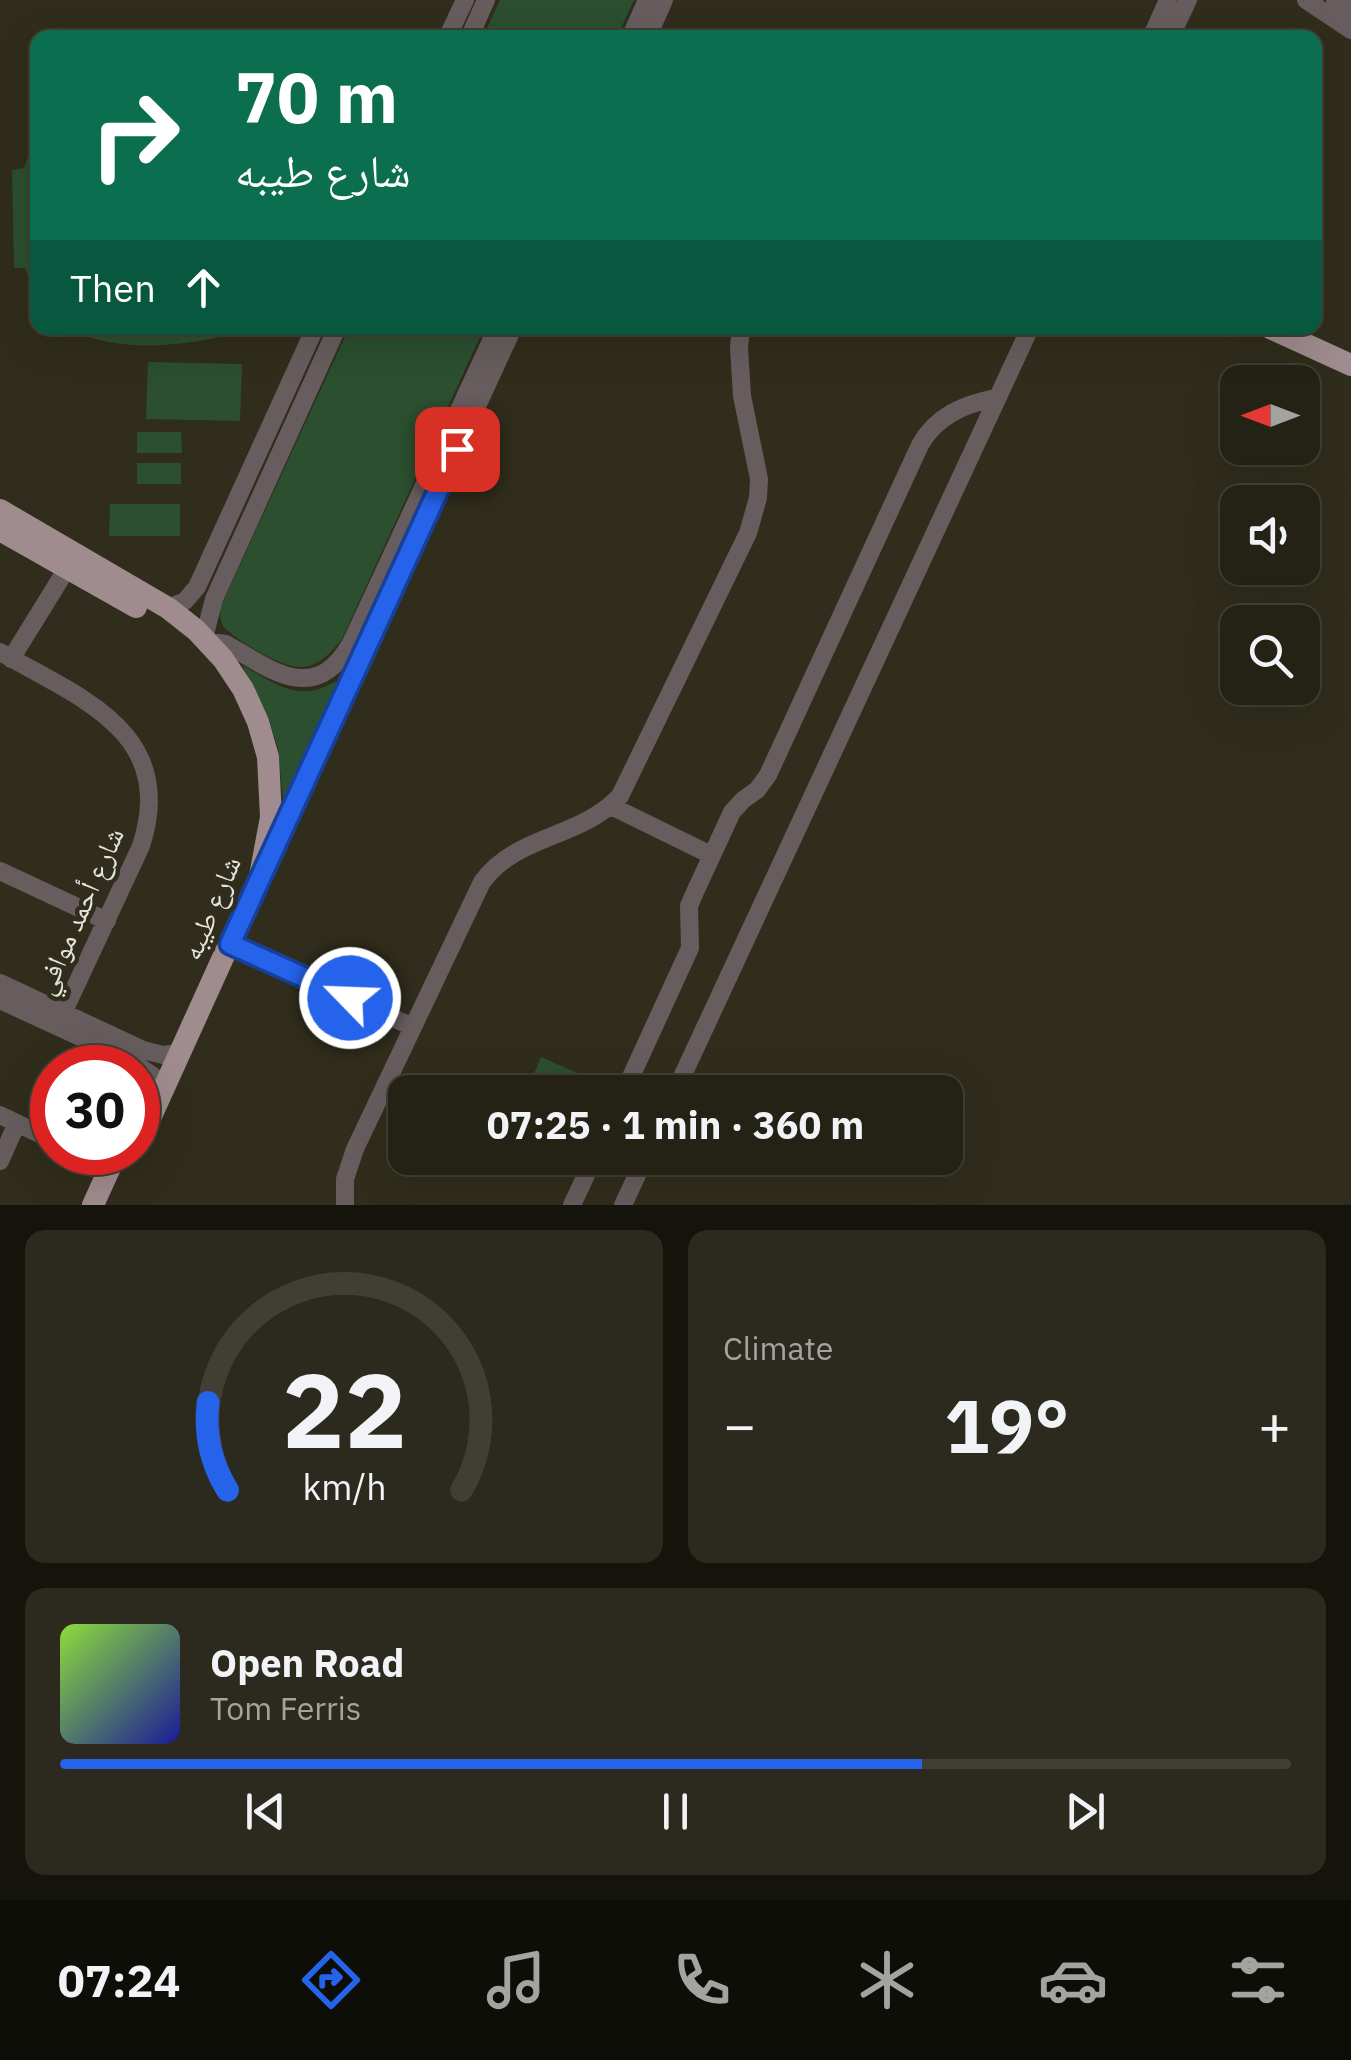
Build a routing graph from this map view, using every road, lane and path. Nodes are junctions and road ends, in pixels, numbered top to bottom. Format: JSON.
{"nodes":[{"id":1,"x":465,"y":0,"type":"edge"},
{"id":2,"x":486,"y":0,"type":"edge"},
{"id":3,"x":647,"y":0,"type":"edge"},
{"id":4,"x":664,"y":0,"type":"edge"},
{"id":5,"x":1168,"y":0,"type":"edge"},
{"id":6,"x":1188,"y":0,"type":"edge"},
{"id":7,"x":1306,"y":0,"type":"edge"},
{"id":8,"x":1335,"y":0,"type":"edge"},
{"id":9,"x":1351,"y":11,"type":"edge"},
{"id":10,"x":452,"y":30,"type":"edge"},
{"id":11,"x":473,"y":30,"type":"edge"},
{"id":12,"x":639,"y":30,"type":"edge"},
{"id":13,"x":642,"y":30,"type":"edge"},
{"id":14,"x":1154,"y":30,"type":"edge"},
{"id":15,"x":1174,"y":30,"type":"edge"},
{"id":16,"x":1351,"y":30,"type":"edge"},
{"id":17,"x":311,"y":335,"type":"edge"},
{"id":18,"x":334,"y":335,"type":"edge"},
{"id":19,"x":494,"y":335,"type":"edge"},
{"id":20,"x":509,"y":335,"type":"edge"},
{"id":21,"x":740,"y":335,"type":"edge"},
{"id":22,"x":1027,"y":335,"type":"edge"},
{"id":23,"x":1286,"y":335,"type":"edge"},
{"id":24,"x":1351,"y":364,"type":"edge"},
{"id":25,"x":996,"y":398,"type":"junction"},
{"id":26,"x":0,"y":510,"type":"edge"},
{"id":27,"x":0,"y":530,"type":"edge"},
{"id":28,"x":71,"y":561,"type":"junction"},
{"id":29,"x":168,"y":608,"type":"junction"},
{"id":30,"x":208,"y":642,"type":"junction"},
{"id":31,"x":6,"y":655,"type":"edge"},
{"id":32,"x":611,"y":806,"type":"junction"},
{"id":33,"x":712,"y":855,"type":"junction"},
{"id":34,"x":0,"y":871,"type":"edge"},
{"id":35,"x":260,"y":876,"type":"junction"},
{"id":36,"x":107,"y":921,"type":"junction"},
{"id":37,"x":230,"y":944,"type":"junction"},
{"id":38,"x":0,"y":984,"type":"edge"},
{"id":39,"x":0,"y":1000,"type":"edge"},
{"id":40,"x":60,"y":1019,"type":"junction"},
{"id":41,"x":413,"y":1027,"type":"junction"},
{"id":42,"x":165,"y":1068,"type":"junction"},
{"id":43,"x":632,"y":1075,"type":"edge"},
{"id":44,"x":683,"y":1075,"type":"edge"},
{"id":45,"x":160,"y":1076,"type":"edge"},
{"id":46,"x":160,"y":1082,"type":"edge"},
{"id":47,"x":9,"y":1119,"type":"edge"},
{"id":48,"x":0,"y":1161,"type":"edge"},
{"id":49,"x":107,"y":1175,"type":"edge"},
{"id":50,"x":124,"y":1175,"type":"edge"},
{"id":51,"x":586,"y":1175,"type":"edge"},
{"id":52,"x":637,"y":1175,"type":"edge"},
{"id":53,"x":93,"y":1205,"type":"edge"},
{"id":54,"x":110,"y":1205,"type":"edge"},
{"id":55,"x":344,"y":1205,"type":"edge"},
{"id":56,"x":572,"y":1205,"type":"edge"},
{"id":57,"x":623,"y":1205,"type":"edge"}],
"edges":[{"from":1,"to":10,"type":"street"},
{"from":2,"to":11,"type":"street"},
{"from":3,"to":12,"type":"street"},
{"from":4,"to":13,"type":"street"},
{"from":5,"to":14,"type":"street"},
{"from":6,"to":15,"type":"street"},
{"from":7,"to":16,"type":"street"},
{"from":8,"to":9,"type":"street"},
{"from":17,"to":29,"type":"street"},
{"from":18,"to":30,"type":"street"},
{"from":19,"to":30,"type":"street"},
{"from":20,"to":35,"type":"street"},
{"from":21,"to":32,"type":"street"},
{"from":22,"to":25,"type":"street"},
{"from":23,"to":24,"type":"main road"},
{"from":25,"to":33,"type":"street"},
{"from":25,"to":44,"type":"street"},
{"from":26,"to":28,"type":"main road","name":"شارع طيبه"},
{"from":27,"to":28,"type":"main road","name":"شارع طيبه"},
{"from":28,"to":29,"type":"main road","name":"شارع طيبه"},
{"from":28,"to":31,"type":"street"},
{"from":28,"to":42,"type":"main road","name":"شارع طيبه"},
{"from":29,"to":30,"type":"main road","name":"شارع طيبه"},
{"from":30,"to":35,"type":"main road","name":"شارع طيبه"},
{"from":31,"to":36,"type":"street","name":"شارع أحمد موافي"},
{"from":32,"to":33,"type":"street"},
{"from":32,"to":41,"type":"street"},
{"from":33,"to":43,"type":"street"},
{"from":34,"to":36,"type":"street"},
{"from":35,"to":37,"type":"main road","name":"شارع طيبه"},
{"from":36,"to":40,"type":"street","name":"شارع أحمد موافي"},
{"from":37,"to":41,"type":"street"},
{"from":37,"to":42,"type":"main road","name":"شارع طيبه"},
{"from":38,"to":40,"type":"street"},
{"from":39,"to":40,"type":"street"},
{"from":40,"to":42,"type":"street"},
{"from":41,"to":55,"type":"street"},
{"from":42,"to":45,"type":"main road","name":"شارع طيبه"},
{"from":42,"to":46,"type":"main road","name":"شارع طيبه"},
{"from":47,"to":48,"type":"street"},
{"from":49,"to":53,"type":"main road"},
{"from":50,"to":54,"type":"main road"},
{"from":51,"to":56,"type":"street"},
{"from":52,"to":57,"type":"street"}]}
